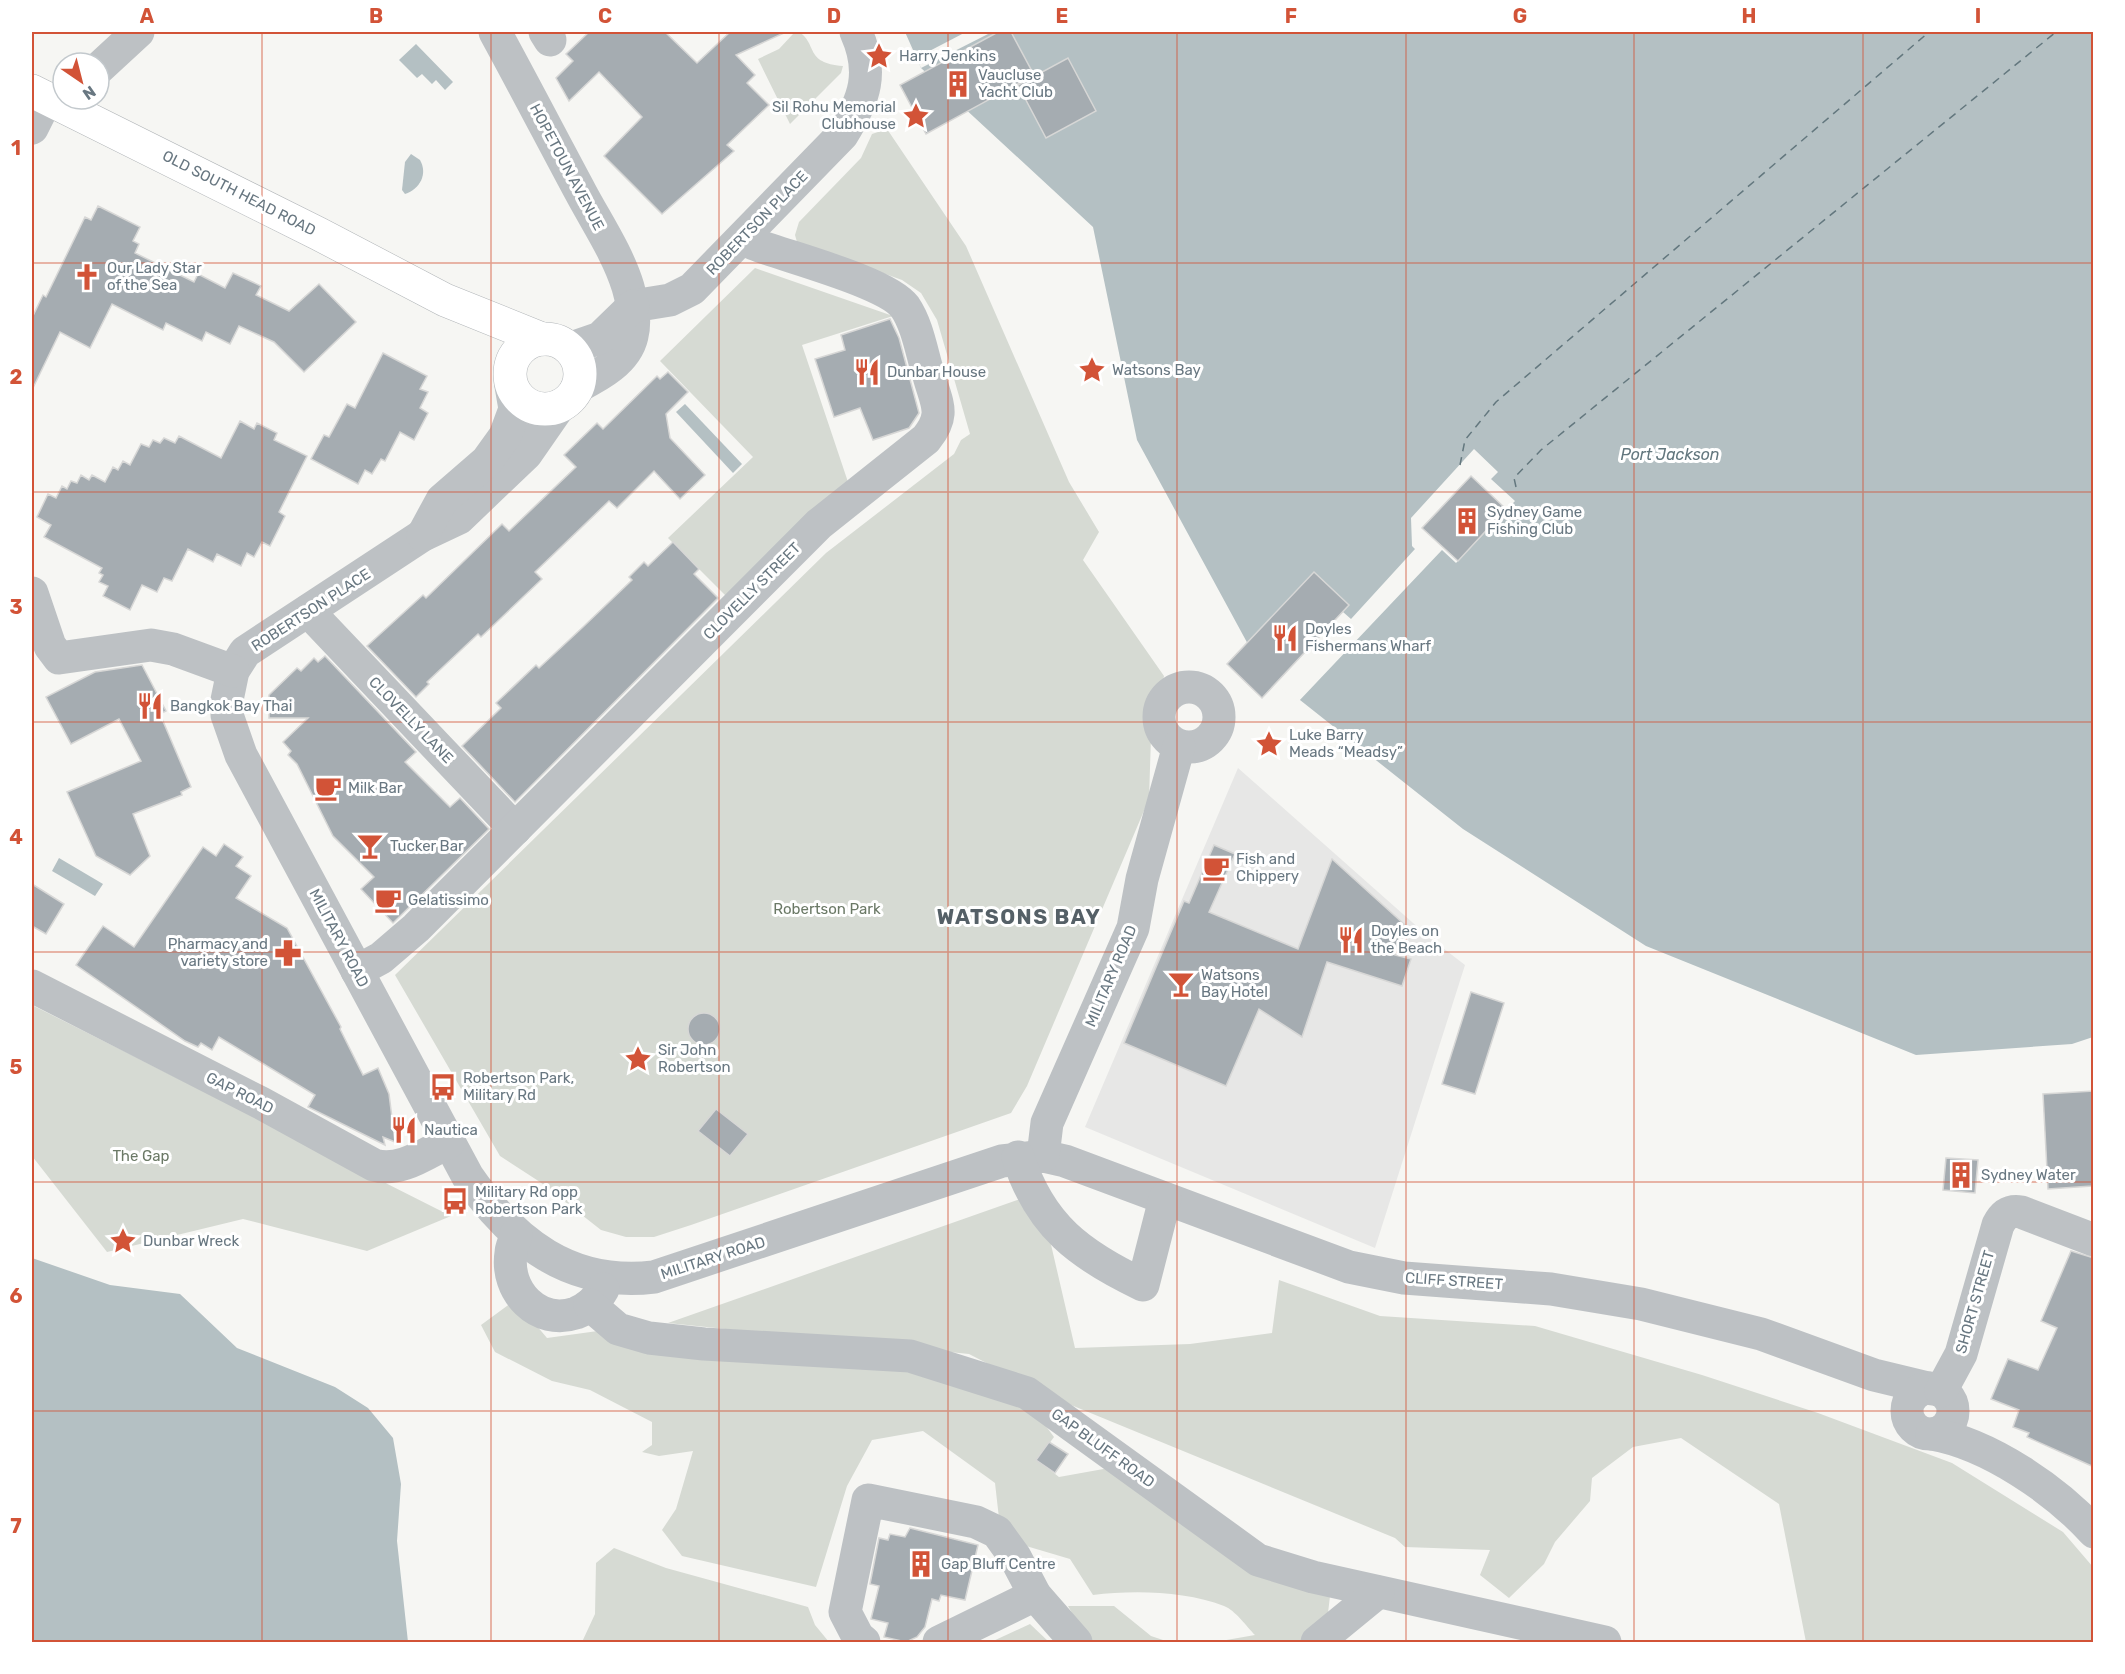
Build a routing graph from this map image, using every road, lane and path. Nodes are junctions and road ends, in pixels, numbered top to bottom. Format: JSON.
{"nodes":[{"id":1,"x":138,"y":32,"type":"edge"},
{"id":2,"x":495,"y":32,"type":"edge"},
{"id":3,"x":856,"y":32,"type":"edge"},
{"id":4,"x":111,"y":57,"type":"edge"},
{"id":5,"x":51,"y":103,"type":"edge"},
{"id":6,"x":77,"y":111,"type":"edge"},
{"id":7,"x":32,"y":128,"type":"edge"},
{"id":8,"x":746,"y":236,"type":"junction"},
{"id":9,"x":445,"y":300,"type":"junction"},
{"id":10,"x":633,"y":306,"type":"junction"},
{"id":11,"x":556,"y":343,"type":"junction"},
{"id":12,"x":510,"y":379,"type":"junction"},
{"id":13,"x":568,"y":396,"type":"junction"},
{"id":14,"x":423,"y":535,"type":"junction"},
{"id":15,"x":32,"y":593,"type":"edge"},
{"id":16,"x":308,"y":611,"type":"junction"},
{"id":17,"x":233,"y":671,"type":"junction"},
{"id":18,"x":1179,"y":746,"type":"dead end"},
{"id":19,"x":515,"y":829,"type":"junction"},
{"id":20,"x":357,"y":971,"type":"junction"},
{"id":21,"x":32,"y":986,"type":"edge"},
{"id":22,"x":449,"y":1142,"type":"junction"},
{"id":23,"x":1030,"y":1157,"type":"junction"},
{"id":24,"x":1165,"y":1199,"type":"junction"},
{"id":25,"x":516,"y":1235,"type":"junction"},
{"id":26,"x":2094,"y":1240,"type":"edge"},
{"id":27,"x":609,"y":1277,"type":"junction"},
{"id":28,"x":590,"y":1305,"type":"junction"},
{"id":29,"x":1933,"y":1408,"type":"junction"},
{"id":30,"x":2087,"y":1519,"type":"edge"},
{"id":31,"x":1378,"y":1592,"type":"junction"},
{"id":32,"x":1035,"y":1595,"type":"junction"},
{"id":33,"x":864,"y":1642,"type":"edge"},
{"id":34,"x":939,"y":1642,"type":"edge"},
{"id":35,"x":1076,"y":1642,"type":"edge"},
{"id":36,"x":1317,"y":1642,"type":"edge"},
{"id":37,"x":1605,"y":1642,"type":"edge"}],
"edges":[{"from":1,"to":4,"type":"street"},
{"from":2,"to":10,"type":"street","name":"HOPETOUN AVENUE"},
{"from":3,"to":8,"type":"street","name":"ROBERTSON PLACE"},
{"from":5,"to":7,"type":"street"},
{"from":6,"to":9,"type":"main road","name":"OLD SOUTH HEAD ROAD"},
{"from":8,"to":10,"type":"street","name":"ROBERTSON PLACE"},
{"from":8,"to":19,"type":"street","name":"CLOVELLY STREET"},
{"from":9,"to":11,"type":"main road","name":"OLD SOUTH HEAD ROAD"},
{"from":9,"to":12,"type":"main road","name":"OLD SOUTH HEAD ROAD"},
{"from":10,"to":11,"type":"street"},
{"from":10,"to":13,"type":"street","name":"HOPETOUN AVENUE"},
{"from":11,"to":12,"type":"main road"},
{"from":11,"to":13,"type":"main road"},
{"from":12,"to":13,"type":"main road"},
{"from":12,"to":14,"type":"street","name":"ROBERTSON PLACE"},
{"from":13,"to":14,"type":"street","name":"ROBERTSON PLACE"},
{"from":14,"to":16,"type":"street","name":"ROBERTSON PLACE"},
{"from":15,"to":17,"type":"street"},
{"from":16,"to":17,"type":"street","name":"ROBERTSON PLACE"},
{"from":16,"to":19,"type":"street","name":"CLOVELLY LANE"},
{"from":17,"to":20,"type":"street","name":"MILITARY ROAD"},
{"from":18,"to":23,"type":"street","name":"MILITARY ROAD"},
{"from":19,"to":20,"type":"street","name":"CLOVELLY STREET"},
{"from":20,"to":22,"type":"street","name":"MILITARY ROAD"},
{"from":21,"to":22,"type":"street","name":"GAP ROAD"},
{"from":22,"to":25,"type":"street","name":"MILITARY ROAD"},
{"from":23,"to":24,"type":"street","name":"CLIFF STREET"},
{"from":23,"to":24,"type":"street"},
{"from":23,"to":27,"type":"street","name":"MILITARY ROAD"},
{"from":24,"to":29,"type":"street","name":"CLIFF STREET"},
{"from":25,"to":27,"type":"street","name":"MILITARY ROAD"},
{"from":25,"to":28,"type":"street"},
{"from":26,"to":29,"type":"street","name":"SHORT STREET"},
{"from":27,"to":28,"type":"street"},
{"from":28,"to":31,"type":"street","name":"GAP BLUFF ROAD"},
{"from":29,"to":30,"type":"street"},
{"from":31,"to":36,"type":"street"},
{"from":31,"to":37,"type":"street","name":"GAP BLUFF ROAD"},
{"from":32,"to":33,"type":"street"},
{"from":32,"to":34,"type":"street"},
{"from":32,"to":35,"type":"street"}]}
